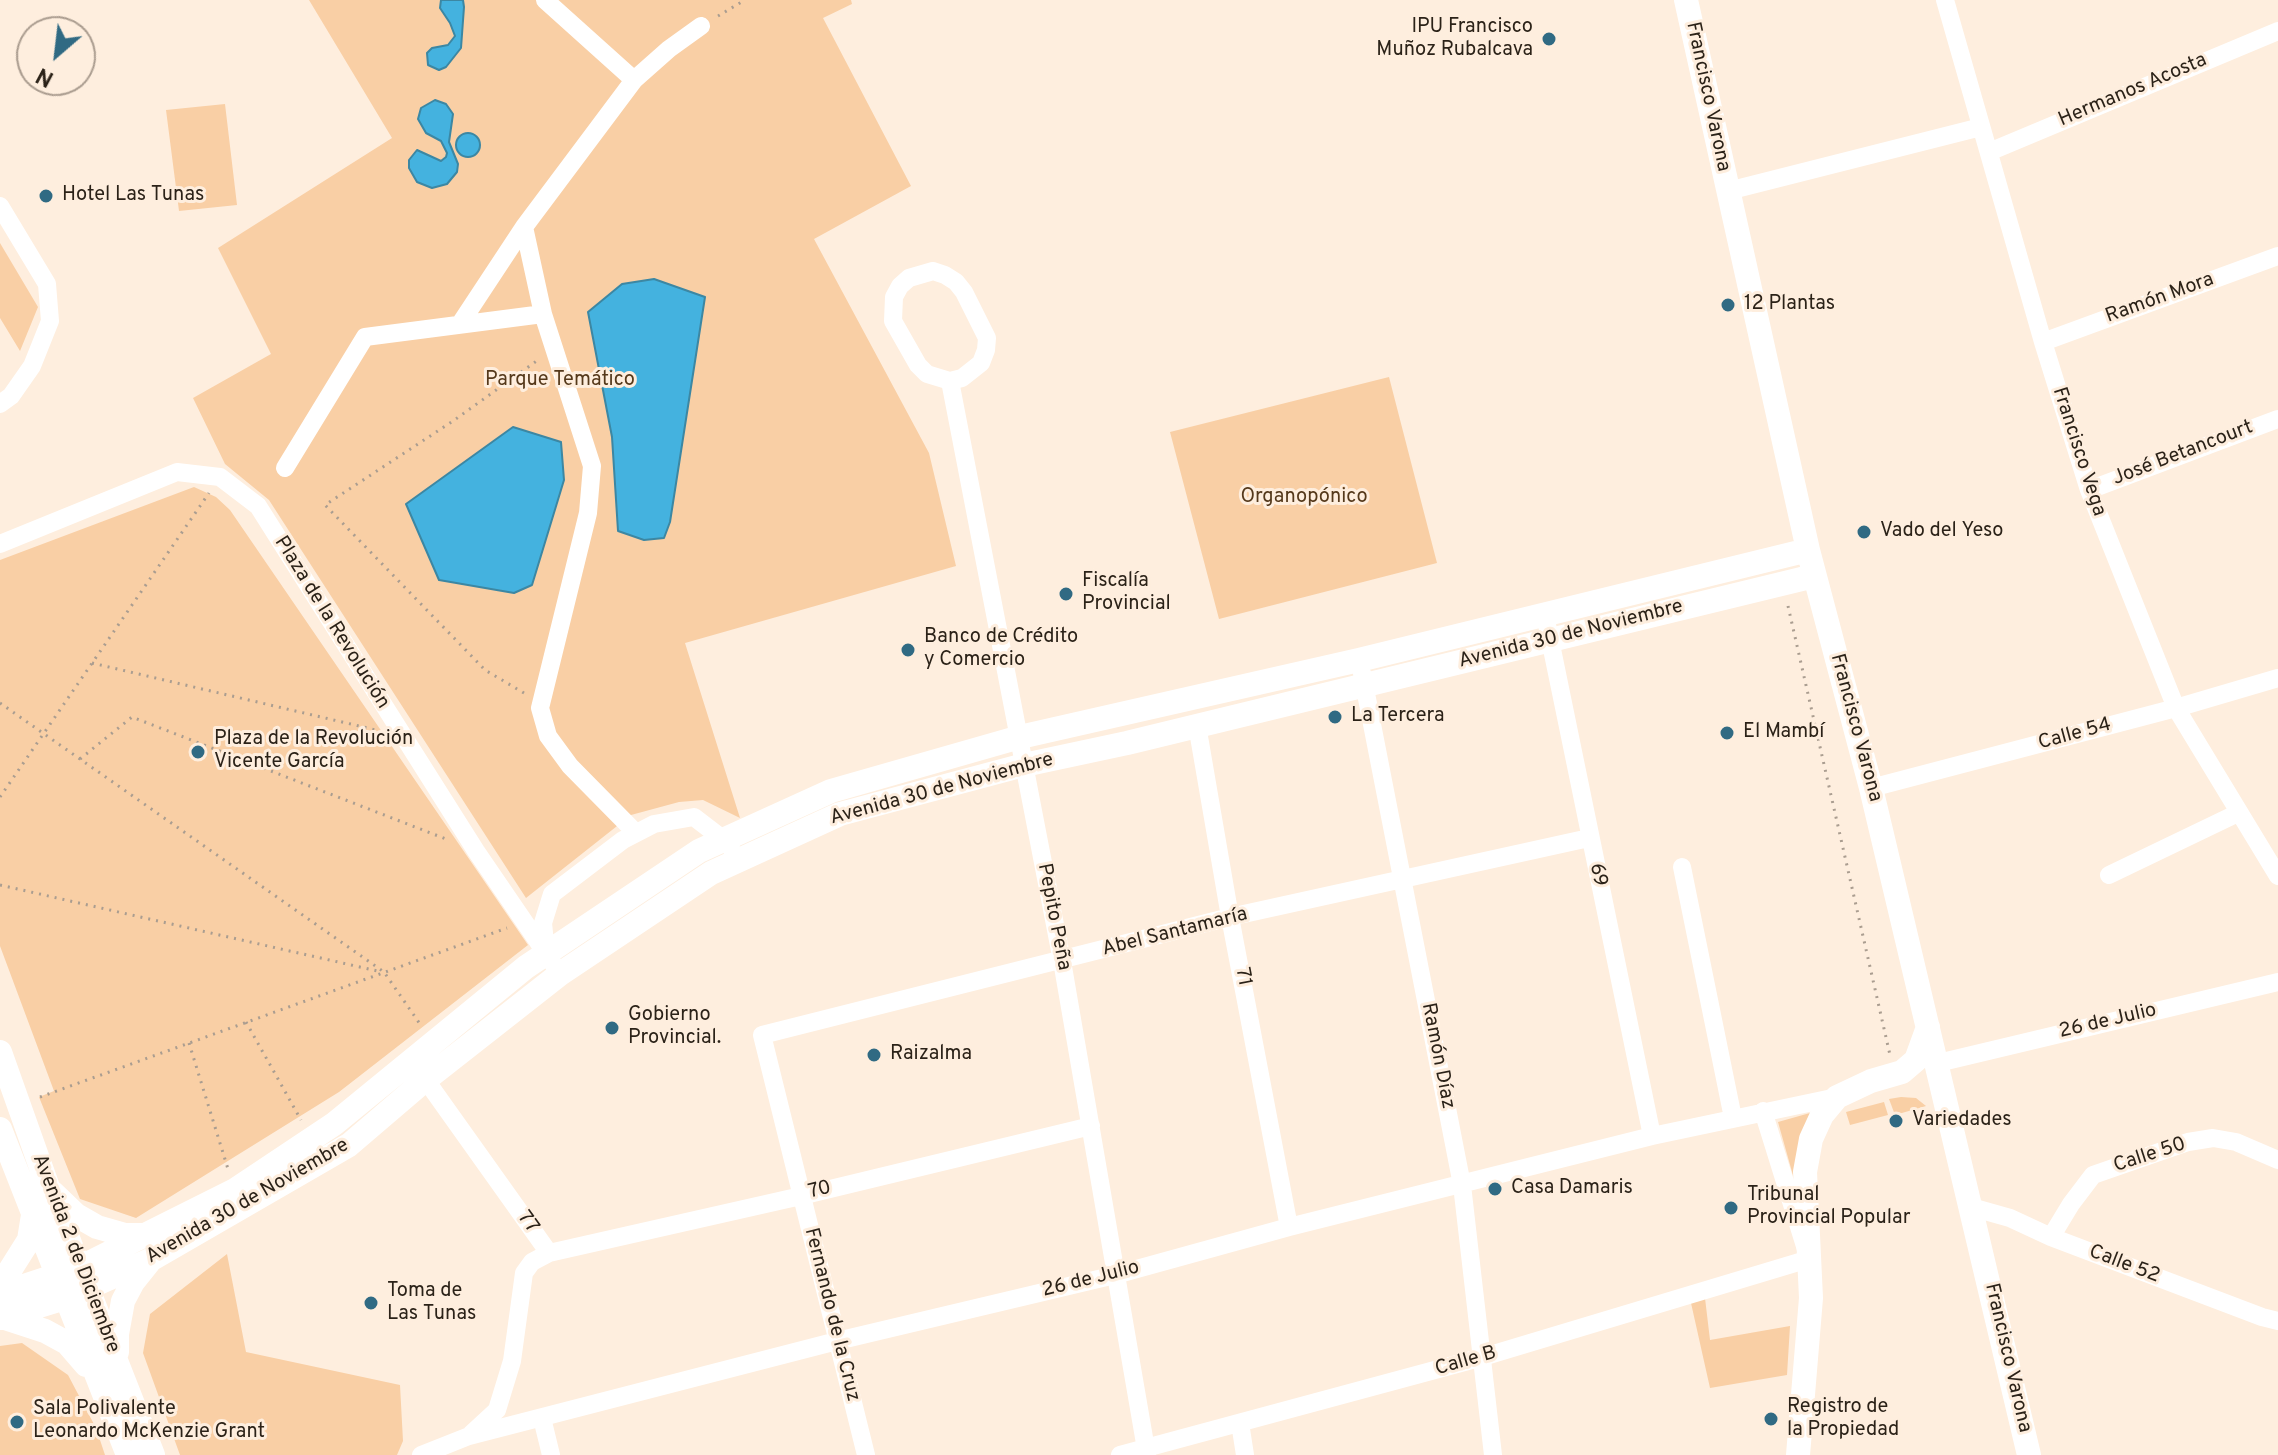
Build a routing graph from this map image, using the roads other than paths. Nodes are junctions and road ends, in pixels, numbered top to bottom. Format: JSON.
{"nodes":[{"id":1,"x":545,"y":0,"type":"edge"},
{"id":2,"x":1686,"y":0,"type":"edge"},
{"id":3,"x":1945,"y":0,"type":"edge"},
{"id":4,"x":701,"y":26,"type":"road end"},
{"id":5,"x":2278,"y":31,"type":"edge"},
{"id":6,"x":634,"y":80,"type":"junction"},
{"id":7,"x":1981,"y":127,"type":"junction"},
{"id":8,"x":1989,"y":152,"type":"junction"},
{"id":9,"x":1728,"y":191,"type":"junction"},
{"id":10,"x":0,"y":206,"type":"edge"},
{"id":11,"x":524,"y":227,"type":"junction"},
{"id":12,"x":2278,"y":256,"type":"edge"},
{"id":13,"x":543,"y":314,"type":"junction"},
{"id":14,"x":460,"y":324,"type":"junction"},
{"id":15,"x":2043,"y":342,"type":"junction"},
{"id":16,"x":950,"y":381,"type":"junction"},
{"id":17,"x":0,"y":404,"type":"edge"},
{"id":18,"x":2278,"y":419,"type":"edge"},
{"id":19,"x":285,"y":468,"type":"dead end"},
{"id":20,"x":2089,"y":490,"type":"junction"},
{"id":21,"x":0,"y":544,"type":"edge"},
{"id":22,"x":1808,"y":550,"type":"junction"},
{"id":23,"x":1814,"y":576,"type":"junction"},
{"id":24,"x":1545,"y":615,"type":"junction"},
{"id":25,"x":1549,"y":641,"type":"junction"},
{"id":26,"x":1359,"y":660,"type":"junction"},
{"id":27,"x":2278,"y":678,"type":"edge"},
{"id":28,"x":1364,"y":685,"type":"junction"},
{"id":29,"x":2176,"y":708,"type":"junction"},
{"id":30,"x":1197,"y":725,"type":"junction"},
{"id":31,"x":1020,"y":737,"type":"junction"},
{"id":32,"x":1024,"y":765,"type":"junction"},
{"id":33,"x":1871,"y":788,"type":"junction"},
{"id":34,"x":2238,"y":813,"type":"junction"},
{"id":35,"x":636,"y":833,"type":"junction"},
{"id":36,"x":1589,"y":838,"type":"junction"},
{"id":37,"x":724,"y":840,"type":"junction"},
{"id":38,"x":739,"y":860,"type":"junction"},
{"id":39,"x":1682,"y":867,"type":"dead end"},
{"id":40,"x":2109,"y":875,"type":"dead end"},
{"id":41,"x":2278,"y":876,"type":"edge"},
{"id":42,"x":1403,"y":879,"type":"junction"},
{"id":43,"x":1230,"y":917,"type":"junction"},
{"id":44,"x":546,"y":953,"type":"junction"},
{"id":45,"x":1062,"y":961,"type":"junction"},
{"id":46,"x":560,"y":974,"type":"junction"},
{"id":47,"x":2278,"y":982,"type":"edge"},
{"id":48,"x":1928,"y":1027,"type":"junction"},
{"id":49,"x":762,"y":1035,"type":"joint"},
{"id":50,"x":0,"y":1052,"type":"edge"},
{"id":51,"x":1938,"y":1063,"type":"junction"},
{"id":52,"x":418,"y":1070,"type":"junction"},
{"id":53,"x":1898,"y":1073,"type":"junction"},
{"id":54,"x":1837,"y":1097,"type":"junction"},
{"id":55,"x":1948,"y":1103,"type":"junction"},
{"id":56,"x":1763,"y":1111,"type":"junction"},
{"id":57,"x":1733,"y":1118,"type":"junction"},
{"id":58,"x":1091,"y":1126,"type":"junction"},
{"id":59,"x":0,"y":1129,"type":"edge"},
{"id":60,"x":1652,"y":1136,"type":"junction"},
{"id":61,"x":2278,"y":1160,"type":"edge"},
{"id":62,"x":1462,"y":1185,"type":"junction"},
{"id":63,"x":49,"y":1190,"type":"junction"},
{"id":64,"x":801,"y":1196,"type":"junction"},
{"id":65,"x":1971,"y":1207,"type":"junction"},
{"id":66,"x":33,"y":1215,"type":"junction"},
{"id":67,"x":1289,"y":1227,"type":"junction"},
{"id":68,"x":146,"y":1235,"type":"junction"},
{"id":69,"x":2051,"y":1237,"type":"junction"},
{"id":70,"x":549,"y":1253,"type":"junction"},
{"id":71,"x":1809,"y":1259,"type":"junction"},
{"id":72,"x":150,"y":1260,"type":"junction"},
{"id":73,"x":1115,"y":1275,"type":"junction"},
{"id":74,"x":73,"y":1283,"type":"junction"},
{"id":75,"x":0,"y":1286,"type":"edge"},
{"id":76,"x":1,"y":1310,"type":"edge"},
{"id":77,"x":2278,"y":1321,"type":"edge"},
{"id":78,"x":837,"y":1341,"type":"junction"},
{"id":79,"x":1483,"y":1357,"type":"junction"},
{"id":80,"x":108,"y":1370,"type":"junction"},
{"id":81,"x":542,"y":1418,"type":"junction"},
{"id":82,"x":1240,"y":1423,"type":"junction"},
{"id":83,"x":469,"y":1436,"type":"junction"},
{"id":84,"x":1146,"y":1452,"type":"edge"},
{"id":85,"x":128,"y":1455,"type":"edge"},
{"id":86,"x":153,"y":1455,"type":"edge"},
{"id":87,"x":421,"y":1455,"type":"edge"},
{"id":88,"x":551,"y":1455,"type":"edge"},
{"id":89,"x":866,"y":1455,"type":"edge"},
{"id":90,"x":1120,"y":1455,"type":"edge"},
{"id":91,"x":1245,"y":1455,"type":"edge"},
{"id":92,"x":1493,"y":1455,"type":"edge"},
{"id":93,"x":1798,"y":1455,"type":"edge"},
{"id":94,"x":2029,"y":1455,"type":"edge"}],
"edges":[{"from":1,"to":6,"type":"street"},
{"from":2,"to":9,"type":"main road","name":"Francisco Varona"},
{"from":3,"to":7,"type":"street","name":"Francisco Vega"},
{"from":4,"to":6,"type":"street"},
{"from":5,"to":8,"type":"street","name":"Hermanos Acosta"},
{"from":6,"to":11,"type":"street"},
{"from":7,"to":8,"type":"street","name":"Francisco Vega"},
{"from":7,"to":9,"type":"street"},
{"from":8,"to":15,"type":"street","name":"Francisco Vega"},
{"from":9,"to":22,"type":"main road","name":"Francisco Varona"},
{"from":10,"to":17,"type":"street"},
{"from":11,"to":13,"type":"street"},
{"from":11,"to":14,"type":"street"},
{"from":12,"to":15,"type":"street","name":"Ramón Mora"},
{"from":13,"to":14,"type":"street"},
{"from":13,"to":35,"type":"street"},
{"from":14,"to":19,"type":"street"},
{"from":15,"to":20,"type":"street","name":"Francisco Vega"},
{"from":16,"to":16,"type":"street"},
{"from":16,"to":31,"type":"street","name":"Pepito Peña"},
{"from":18,"to":20,"type":"street","name":"José Betancourt"},
{"from":20,"to":29,"type":"street","name":"Francisco Vega"},
{"from":21,"to":44,"type":"street","name":"Plaza de la Revolución"},
{"from":22,"to":23,"type":"main road","name":"Francisco Varona"},
{"from":22,"to":24,"type":"main road","name":"Avenida 30 de Noviembre"},
{"from":23,"to":25,"type":"main road","name":"Avenida 30 de Noviembre"},
{"from":23,"to":33,"type":"main road","name":"Francisco Varona"},
{"from":24,"to":25,"type":"street","name":"69"},
{"from":24,"to":26,"type":"main road","name":"Avenida 30 de Noviembre"},
{"from":25,"to":28,"type":"main road","name":"Avenida 30 de Noviembre"},
{"from":25,"to":36,"type":"street","name":"69"},
{"from":26,"to":28,"type":"street","name":"Ramón Díaz"},
{"from":26,"to":31,"type":"main road","name":"Avenida 30 de Noviembre"},
{"from":27,"to":29,"type":"street","name":"Calle 54"},
{"from":28,"to":30,"type":"main road","name":"Avenida 30 de Noviembre"},
{"from":28,"to":42,"type":"street","name":"Ramón Díaz"},
{"from":29,"to":33,"type":"street","name":"Calle 54"},
{"from":29,"to":34,"type":"street","name":"Francisco Vega"},
{"from":30,"to":32,"type":"main road","name":"Avenida 30 de Noviembre"},
{"from":30,"to":43,"type":"street","name":"71"},
{"from":31,"to":32,"type":"street","name":"Pepito Peña"},
{"from":31,"to":37,"type":"main road","name":"Avenida 30 de Noviembre"},
{"from":32,"to":38,"type":"main road","name":"Avenida 30 de Noviembre"},
{"from":32,"to":45,"type":"street","name":"Pepito Peña"},
{"from":33,"to":48,"type":"main road","name":"Francisco Varona"},
{"from":34,"to":40,"type":"street"},
{"from":34,"to":41,"type":"street","name":"Francisco Vega"},
{"from":35,"to":37,"type":"street"},
{"from":35,"to":44,"type":"street"},
{"from":36,"to":42,"type":"street","name":"Abel Santamaría"},
{"from":36,"to":60,"type":"street","name":"69"},
{"from":37,"to":38,"type":"street"},
{"from":37,"to":44,"type":"main road","name":"Avenida 30 de Noviembre"},
{"from":38,"to":46,"type":"main road","name":"Avenida 30 de Noviembre"},
{"from":39,"to":57,"type":"street"},
{"from":42,"to":43,"type":"street","name":"Abel Santamaría"},
{"from":42,"to":62,"type":"street","name":"Ramón Díaz"},
{"from":43,"to":45,"type":"street","name":"Abel Santamaría"},
{"from":43,"to":67,"type":"street","name":"71"},
{"from":44,"to":46,"type":"street","name":"Plaza de la Revolución"},
{"from":44,"to":52,"type":"main road","name":"Avenida 30 de Noviembre"},
{"from":45,"to":49,"type":"street","name":"Abel Santamaría"},
{"from":45,"to":58,"type":"street","name":"Pepito Peña"},
{"from":46,"to":52,"type":"main road","name":"Avenida 30 de Noviembre"},
{"from":47,"to":51,"type":"street","name":"26 de Julio"},
{"from":48,"to":51,"type":"main road","name":"Francisco Varona"},
{"from":48,"to":53,"type":"main road"},
{"from":49,"to":64,"type":"street","name":"Fernando de la Cruz"},
{"from":50,"to":63,"type":"main road","name":"Avenida 2 de Diciembre"},
{"from":51,"to":55,"type":"main road","name":"Francisco Varona"},
{"from":52,"to":68,"type":"main road","name":"Avenida 30 de Noviembre"},
{"from":52,"to":70,"type":"street","name":"77"},
{"from":52,"to":72,"type":"main road","name":"Avenida 30 de Noviembre"},
{"from":53,"to":54,"type":"main road"},
{"from":53,"to":55,"type":"main road"},
{"from":54,"to":56,"type":"street","name":"26 de Julio"},
{"from":54,"to":71,"type":"main road"},
{"from":55,"to":65,"type":"main road","name":"Francisco Varona"},
{"from":56,"to":57,"type":"street","name":"26 de Julio"},
{"from":56,"to":71,"type":"street"},
{"from":57,"to":60,"type":"street","name":"26 de Julio"},
{"from":58,"to":64,"type":"street","name":"70"},
{"from":58,"to":73,"type":"street","name":"Pepito Peña"},
{"from":59,"to":66,"type":"main road","name":"Avenida 2 de Diciembre"},
{"from":60,"to":62,"type":"street","name":"26 de Julio"},
{"from":61,"to":69,"type":"street","name":"Calle 50"},
{"from":62,"to":67,"type":"street","name":"26 de Julio"},
{"from":62,"to":79,"type":"street","name":"Ramón Díaz"},
{"from":63,"to":68,"type":"main road"},
{"from":63,"to":74,"type":"main road","name":"Avenida 2 de Diciembre"},
{"from":64,"to":70,"type":"street","name":"70"},
{"from":64,"to":78,"type":"street","name":"Fernando de la Cruz"},
{"from":65,"to":69,"type":"street","name":"Calle 52"},
{"from":65,"to":94,"type":"main road","name":"Francisco Varona"},
{"from":66,"to":74,"type":"main road","name":"Avenida 2 de Diciembre"},
{"from":66,"to":75,"type":"main road"},
{"from":67,"to":73,"type":"street","name":"26 de Julio"},
{"from":68,"to":74,"type":"main road","name":"Avenida 30 de Noviembre"},
{"from":69,"to":77,"type":"street","name":"Calle 52"},
{"from":70,"to":83,"type":"street","name":"77"},
{"from":71,"to":79,"type":"street","name":"Calle B"},
{"from":71,"to":93,"type":"main road"},
{"from":72,"to":74,"type":"main road","name":"Avenida 30 de Noviembre"},
{"from":72,"to":80,"type":"main road"},
{"from":73,"to":78,"type":"street","name":"26 de Julio"},
{"from":73,"to":84,"type":"street","name":"Pepito Peña"},
{"from":74,"to":76,"type":"main road","name":"Avenida 30 de Noviembre"},
{"from":74,"to":80,"type":"main road","name":"Avenida 2 de Diciembre"},
{"from":76,"to":80,"type":"main road"},
{"from":78,"to":81,"type":"street","name":"26 de Julio"},
{"from":78,"to":89,"type":"street","name":"Fernando de la Cruz"},
{"from":79,"to":82,"type":"street","name":"Calle B"},
{"from":79,"to":92,"type":"street","name":"Ramón Díaz"},
{"from":80,"to":85,"type":"main road","name":"Avenida 2 de Diciembre"},
{"from":80,"to":86,"type":"main road","name":"Avenida 2 de Diciembre"},
{"from":81,"to":83,"type":"street","name":"26 de Julio"},
{"from":81,"to":88,"type":"street"},
{"from":82,"to":84,"type":"street","name":"Calle B"},
{"from":82,"to":91,"type":"street"},
{"from":83,"to":87,"type":"street","name":"26 de Julio"},
{"from":84,"to":90,"type":"street","name":"Calle B"}]}
